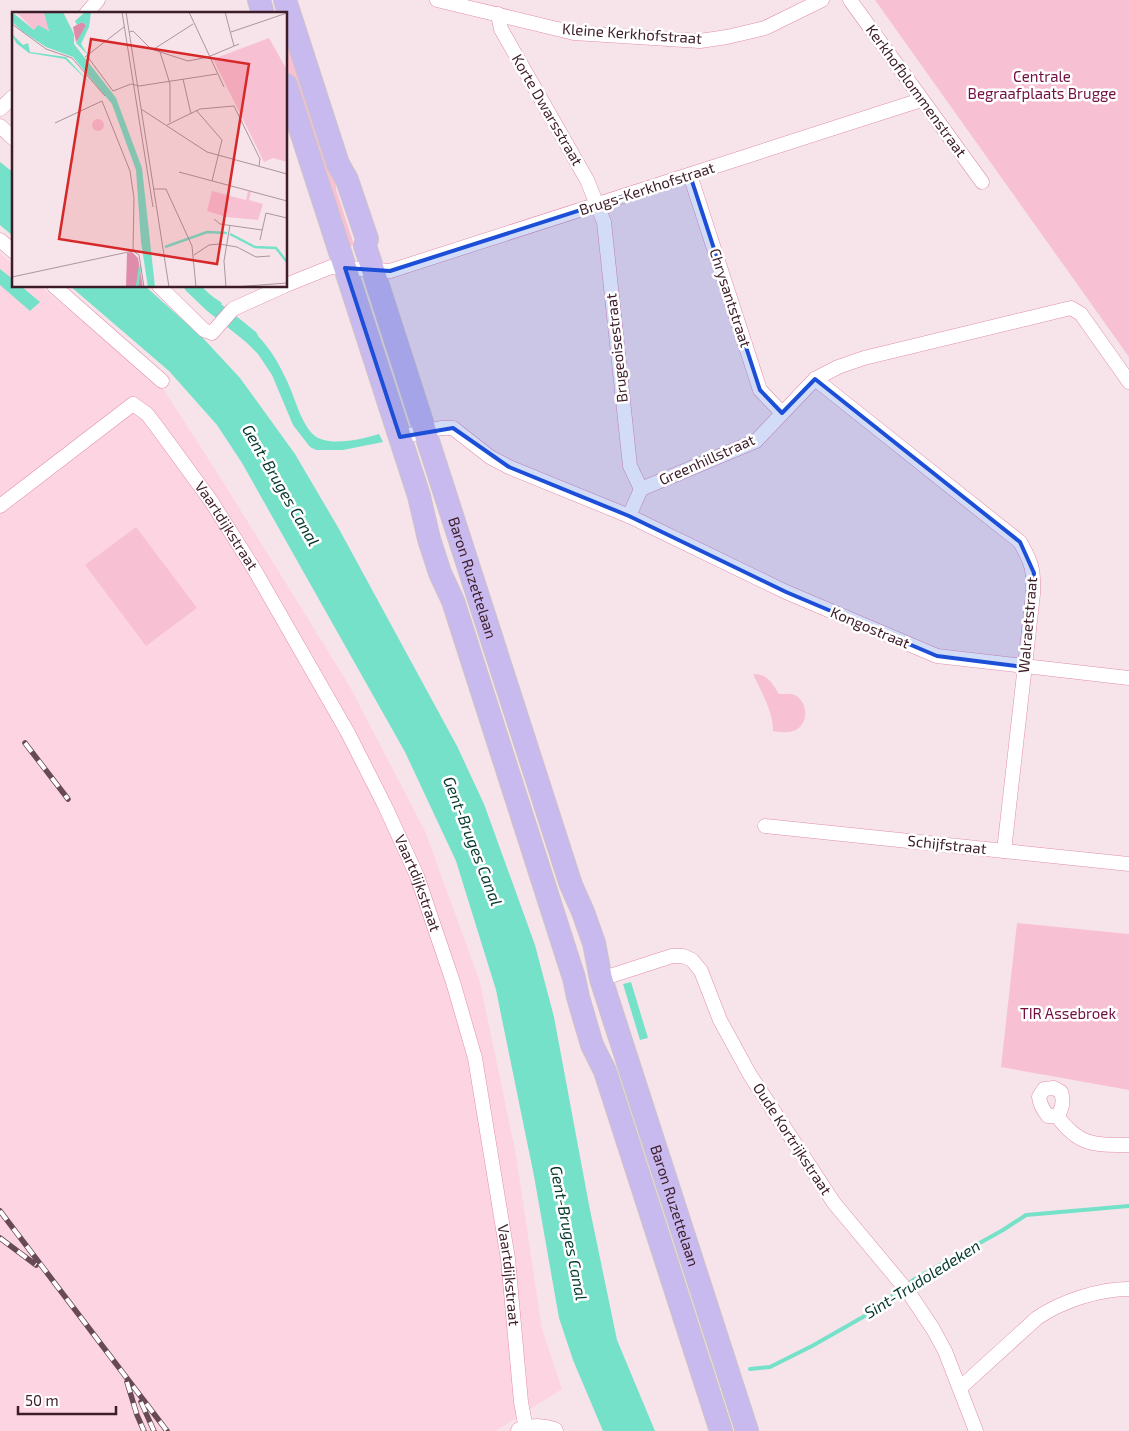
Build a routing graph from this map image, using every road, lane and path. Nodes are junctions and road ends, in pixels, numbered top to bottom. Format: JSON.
{"nodes":[{"id":1,"x":98,"y":0,"type":"edge"},
{"id":2,"x":285,"y":0,"type":"edge"},
{"id":3,"x":822,"y":0,"type":"edge"},
{"id":4,"x":850,"y":0,"type":"edge"},
{"id":5,"x":444,"y":1,"type":"edge"},
{"id":6,"x":88,"y":12,"type":"edge"},
{"id":7,"x":498,"y":14,"type":"junction"},
{"id":8,"x":288,"y":91,"type":"edge"},
{"id":9,"x":921,"y":100,"type":"junction"},
{"id":10,"x":0,"y":126,"type":"edge"},
{"id":11,"x":12,"y":136,"type":"edge"},
{"id":12,"x":690,"y":175,"type":"junction"},
{"id":13,"x":982,"y":182,"type":"dead end"},
{"id":14,"x":598,"y":205,"type":"junction"},
{"id":15,"x":0,"y":240,"type":"edge"},
{"id":16,"x":12,"y":250,"type":"edge"},
{"id":17,"x":345,"y":268,"type":"junction"},
{"id":18,"x":373,"y":270,"type":"junction"},
{"id":19,"x":288,"y":285,"type":"edge"},
{"id":20,"x":56,"y":288,"type":"edge"},
{"id":21,"x":161,"y":288,"type":"edge"},
{"id":22,"x":280,"y":288,"type":"edge"},
{"id":23,"x":815,"y":379,"type":"junction"},
{"id":24,"x":162,"y":382,"type":"dead end"},
{"id":25,"x":1129,"y":382,"type":"edge"},
{"id":26,"x":782,"y":413,"type":"junction"},
{"id":27,"x":424,"y":431,"type":"junction"},
{"id":28,"x":400,"y":437,"type":"junction"},
{"id":29,"x":641,"y":489,"type":"junction"},
{"id":30,"x":0,"y":506,"type":"edge"},
{"id":31,"x":629,"y":516,"type":"junction"},
{"id":32,"x":1024,"y":667,"type":"junction"},
{"id":33,"x":1129,"y":678,"type":"edge"},
{"id":34,"x":765,"y":826,"type":"dead end"},
{"id":35,"x":1004,"y":851,"type":"junction"},
{"id":36,"x":1129,"y":864,"type":"edge"},
{"id":37,"x":601,"y":979,"type":"junction"},
{"id":38,"x":1057,"y":1116,"type":"dead end"},
{"id":39,"x":1129,"y":1145,"type":"edge"},
{"id":40,"x":1129,"y":1289,"type":"edge"},
{"id":41,"x":960,"y":1388,"type":"junction"},
{"id":42,"x":523,"y":1430,"type":"edge"},
{"id":43,"x":553,"y":1431,"type":"edge"},
{"id":44,"x":721,"y":1431,"type":"edge"},
{"id":45,"x":747,"y":1431,"type":"edge"},
{"id":46,"x":976,"y":1431,"type":"edge"}],
"edges":[{"from":1,"to":6,"type":"street"},
{"from":2,"to":18,"type":"main road","name":"Baron Ruzettelaan"},
{"from":3,"to":7,"type":"street","name":"Kleine Kerkhofstraat"},
{"from":4,"to":9,"type":"street","name":"Kerkhofblommenstraat"},
{"from":5,"to":7,"type":"street","name":"Kleine Kerkhofstraat"},
{"from":7,"to":14,"type":"street","name":"Korte Dwarsstraat"},
{"from":8,"to":17,"type":"main road","name":"Baron Ruzettelaan"},
{"from":9,"to":12,"type":"street","name":"Brugs-Kerkhofstraat"},
{"from":9,"to":13,"type":"street","name":"Kerkhofblommenstraat"},
{"from":10,"to":11,"type":"street"},
{"from":12,"to":14,"type":"street","name":"Brugs-Kerkhofstraat"},
{"from":12,"to":26,"type":"street","name":"Chrysantstraat"},
{"from":14,"to":18,"type":"street","name":"Brugs-Kerkhofstraat"},
{"from":14,"to":29,"type":"street","name":"Brugeoisestraat"},
{"from":15,"to":16,"type":"street"},
{"from":17,"to":18,"type":"street"},
{"from":17,"to":19,"type":"street"},
{"from":17,"to":28,"type":"main road","name":"Baron Ruzettelaan"},
{"from":18,"to":27,"type":"main road","name":"Baron Ruzettelaan"},
{"from":20,"to":24,"type":"street"},
{"from":21,"to":22,"type":"street"},
{"from":23,"to":25,"type":"street","name":"Greenhillstraat"},
{"from":23,"to":26,"type":"street","name":"Greenhillstraat"},
{"from":23,"to":32,"type":"street","name":"Walraetstraat"},
{"from":26,"to":29,"type":"street","name":"Greenhillstraat"},
{"from":27,"to":28,"type":"street"},
{"from":27,"to":31,"type":"street"},
{"from":27,"to":37,"type":"main road","name":"Baron Ruzettelaan"},
{"from":28,"to":44,"type":"main road","name":"Baron Ruzettelaan"},
{"from":29,"to":31,"type":"street","name":"Greenhillstraat"},
{"from":30,"to":42,"type":"street","name":"Vaartdijkstraat"},
{"from":31,"to":32,"type":"street","name":"Kongostraat"},
{"from":32,"to":33,"type":"street","name":"Kongostraat"},
{"from":32,"to":35,"type":"street","name":"Walraetstraat"},
{"from":34,"to":35,"type":"street","name":"Schijfstraat"},
{"from":35,"to":36,"type":"street","name":"Schijfstraat"},
{"from":37,"to":41,"type":"street","name":"Oude Kortrijkstraat"},
{"from":37,"to":45,"type":"main road","name":"Baron Ruzettelaan"},
{"from":38,"to":39,"type":"street"},
{"from":40,"to":41,"type":"street"},
{"from":41,"to":46,"type":"street","name":"Oude Kortrijkstraat"},
{"from":42,"to":43,"type":"street"}]}
